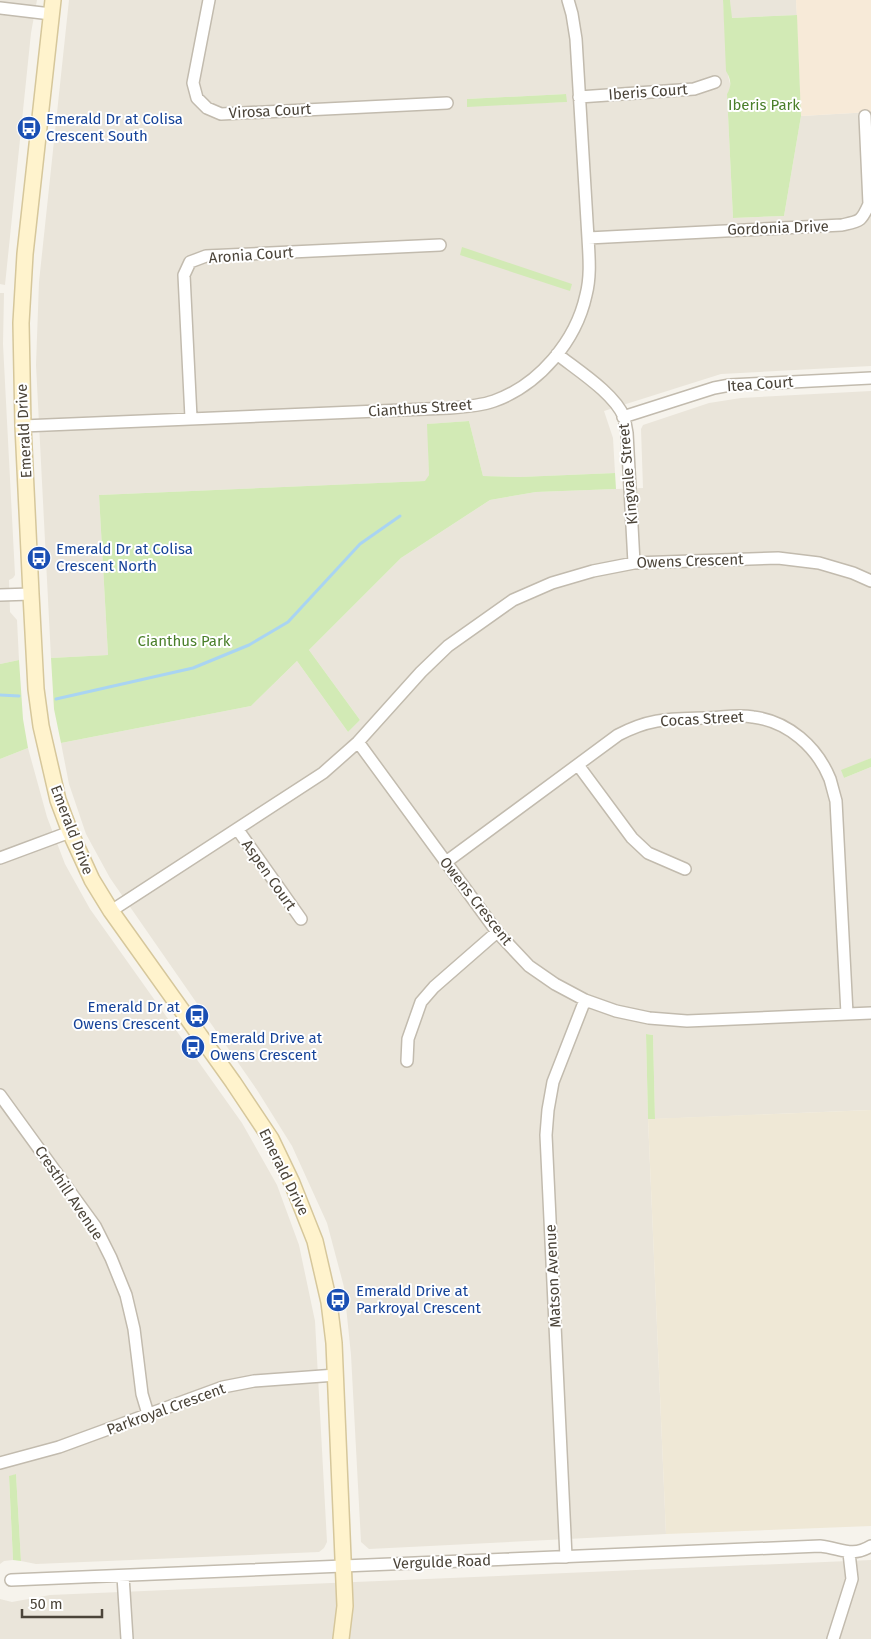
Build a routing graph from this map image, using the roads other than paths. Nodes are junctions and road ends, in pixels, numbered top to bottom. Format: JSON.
{"nodes":[{"id":1,"x":209,"y":0,"type":"edge"},
{"id":2,"x":568,"y":0,"type":"edge"},
{"id":3,"x":52,"y":7,"type":"edge"},
{"id":4,"x":0,"y":8,"type":"edge"},
{"id":5,"x":715,"y":82,"type":"dead end"},
{"id":6,"x":579,"y":97,"type":"junction"},
{"id":7,"x":447,"y":103,"type":"dead end"},
{"id":8,"x":865,"y":116,"type":"dead end"},
{"id":9,"x":588,"y":238,"type":"junction"},
{"id":10,"x":440,"y":245,"type":"dead end"},
{"id":11,"x":558,"y":354,"type":"junction"},
{"id":12,"x":871,"y":378,"type":"edge"},
{"id":13,"x":623,"y":417,"type":"junction"},
{"id":14,"x":191,"y":418,"type":"junction"},
{"id":15,"x":23,"y":426,"type":"junction"},
{"id":16,"x":634,"y":563,"type":"junction"},
{"id":17,"x":871,"y":581,"type":"edge"},
{"id":18,"x":32,"y":594,"type":"junction"},
{"id":19,"x":0,"y":595,"type":"edge"},
{"id":20,"x":358,"y":742,"type":"junction"},
{"id":21,"x":578,"y":765,"type":"junction"},
{"id":22,"x":238,"y":830,"type":"junction"},
{"id":23,"x":70,"y":832,"type":"junction"},
{"id":24,"x":0,"y":858,"type":"edge"},
{"id":25,"x":446,"y":862,"type":"junction"},
{"id":26,"x":685,"y":870,"type":"dead end"},
{"id":27,"x":111,"y":911,"type":"junction"},
{"id":28,"x":301,"y":919,"type":"dead end"},
{"id":29,"x":497,"y":932,"type":"junction"},
{"id":30,"x":585,"y":1000,"type":"junction"},
{"id":31,"x":871,"y":1013,"type":"edge"},
{"id":32,"x":848,"y":1014,"type":"junction"},
{"id":33,"x":407,"y":1061,"type":"dead end"},
{"id":34,"x":0,"y":1095,"type":"edge"},
{"id":35,"x":336,"y":1375,"type":"junction"},
{"id":36,"x":148,"y":1414,"type":"junction"},
{"id":37,"x":0,"y":1463,"type":"edge"},
{"id":38,"x":871,"y":1546,"type":"edge"},
{"id":39,"x":849,"y":1553,"type":"junction"},
{"id":40,"x":566,"y":1557,"type":"junction"},
{"id":41,"x":343,"y":1566,"type":"junction"},
{"id":42,"x":123,"y":1576,"type":"junction"},
{"id":43,"x":11,"y":1580,"type":"dead end"},
{"id":44,"x":127,"y":1639,"type":"edge"},
{"id":45,"x":341,"y":1639,"type":"edge"},
{"id":46,"x":833,"y":1639,"type":"edge"}],
"edges":[{"from":1,"to":7,"type":"street","name":"Virosa Court"},
{"from":2,"to":6,"type":"street","name":"Cianthus Street"},
{"from":3,"to":4,"type":"street"},
{"from":3,"to":15,"type":"street","name":"Emerald Drive"},
{"from":5,"to":6,"type":"street","name":"Iberis Court"},
{"from":6,"to":9,"type":"street","name":"Cianthus Street"},
{"from":8,"to":9,"type":"street","name":"Gordonia Drive"},
{"from":9,"to":11,"type":"street","name":"Cianthus Street"},
{"from":10,"to":14,"type":"street","name":"Aronia Court"},
{"from":11,"to":13,"type":"street","name":"Kingvale Street"},
{"from":11,"to":14,"type":"street","name":"Cianthus Street"},
{"from":12,"to":13,"type":"street","name":"Itea Court"},
{"from":13,"to":16,"type":"street","name":"Kingvale Street"},
{"from":14,"to":15,"type":"street","name":"Cianthus Street"},
{"from":15,"to":18,"type":"street","name":"Emerald Drive"},
{"from":16,"to":17,"type":"street","name":"Owens Crescent"},
{"from":16,"to":20,"type":"street","name":"Owens Crescent"},
{"from":18,"to":19,"type":"street"},
{"from":18,"to":23,"type":"street","name":"Emerald Drive"},
{"from":20,"to":22,"type":"street","name":"Owens Crescent"},
{"from":20,"to":25,"type":"street","name":"Owens Crescent"},
{"from":21,"to":25,"type":"street","name":"Cocas Street"},
{"from":21,"to":26,"type":"street"},
{"from":21,"to":32,"type":"street","name":"Cocas Street"},
{"from":22,"to":27,"type":"street","name":"Owens Crescent"},
{"from":22,"to":28,"type":"street","name":"Aspen Court"},
{"from":23,"to":24,"type":"street"},
{"from":23,"to":27,"type":"street","name":"Emerald Drive"},
{"from":25,"to":29,"type":"street","name":"Owens Crescent"},
{"from":27,"to":35,"type":"street","name":"Emerald Drive"},
{"from":29,"to":30,"type":"street","name":"Owens Crescent"},
{"from":29,"to":33,"type":"street"},
{"from":30,"to":32,"type":"street","name":"Owens Crescent"},
{"from":30,"to":40,"type":"street","name":"Matson Avenue"},
{"from":31,"to":32,"type":"street","name":"Owens Crescent"},
{"from":34,"to":36,"type":"street","name":"Cresthill Avenue"},
{"from":35,"to":36,"type":"street","name":"Parkroyal Crescent"},
{"from":35,"to":41,"type":"street","name":"Emerald Drive"},
{"from":36,"to":37,"type":"street","name":"Parkroyal Crescent"},
{"from":38,"to":39,"type":"street"},
{"from":39,"to":40,"type":"street","name":"Vergulde Road"},
{"from":39,"to":46,"type":"street"},
{"from":40,"to":41,"type":"street","name":"Vergulde Road"},
{"from":41,"to":42,"type":"street","name":"Vergulde Road"},
{"from":41,"to":45,"type":"street","name":"Emerald Drive"},
{"from":42,"to":43,"type":"street","name":"Vergulde Road"},
{"from":42,"to":44,"type":"street"}]}
